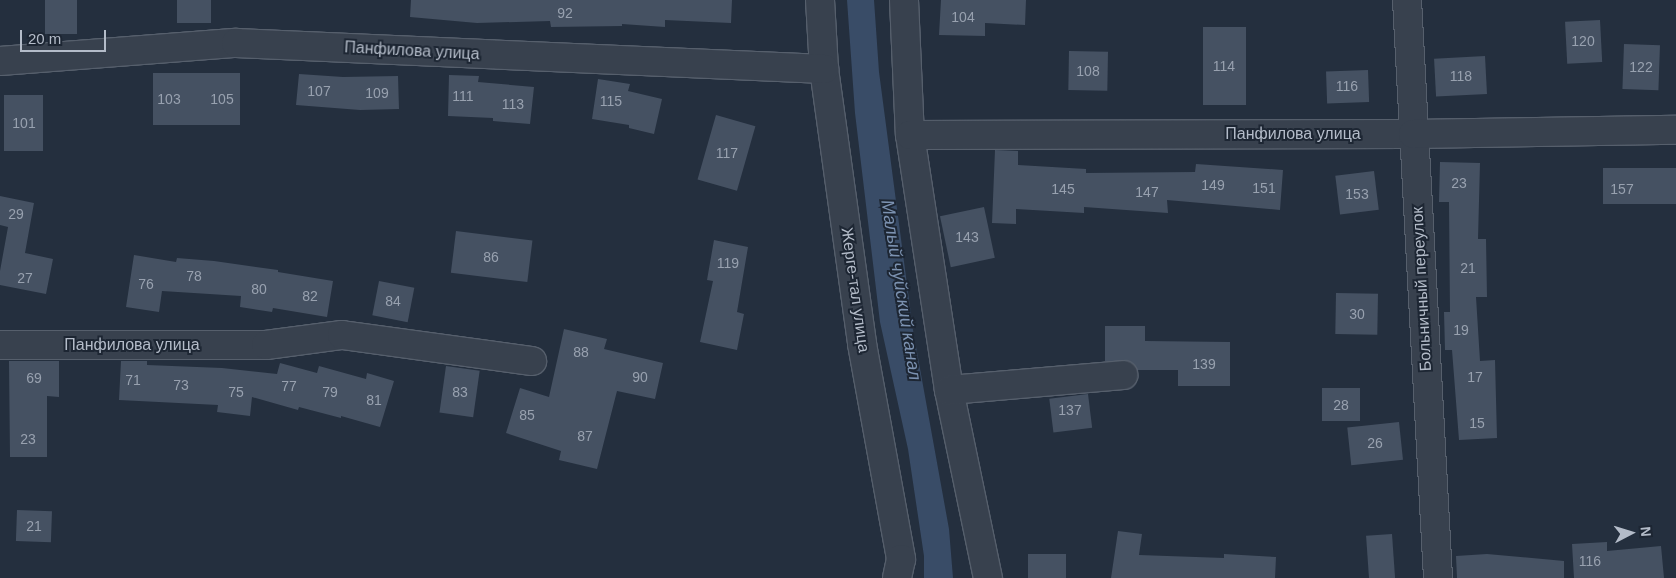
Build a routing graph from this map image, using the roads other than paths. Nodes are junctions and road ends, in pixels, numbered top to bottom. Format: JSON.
{"nodes":[{"id":1,"x":820,"y":0,"type":"edge"},
{"id":2,"x":904,"y":0,"type":"edge"},
{"id":3,"x":1408,"y":0,"type":"edge"},
{"id":4,"x":0,"y":61,"type":"edge"},
{"id":5,"x":824,"y":69,"type":"junction"},
{"id":6,"x":1676,"y":130,"type":"edge"},
{"id":7,"x":1413,"y":134,"type":"junction"},
{"id":8,"x":910,"y":135,"type":"junction"},
{"id":9,"x":0,"y":344,"type":"edge"},
{"id":10,"x":532,"y":362,"type":"dead end"},
{"id":11,"x":1123,"y":375,"type":"dead end"},
{"id":12,"x":949,"y":390,"type":"junction"},
{"id":13,"x":896,"y":578,"type":"edge"},
{"id":14,"x":988,"y":578,"type":"edge"},
{"id":15,"x":1438,"y":578,"type":"edge"}],
"edges":[{"from":1,"to":5,"type":"street","name":"Жерге-тал улица"},
{"from":2,"to":8,"type":"street"},
{"from":3,"to":7,"type":"street","name":"Больничный переулок"},
{"from":4,"to":5,"type":"street","name":"Панфилова улица"},
{"from":5,"to":13,"type":"street","name":"Жерге-тал улица"},
{"from":6,"to":7,"type":"street","name":"Панфилова улица"},
{"from":7,"to":8,"type":"street","name":"Панфилова улица"},
{"from":7,"to":15,"type":"street","name":"Больничный переулок"},
{"from":8,"to":12,"type":"street"},
{"from":9,"to":10,"type":"street","name":"Панфилова улица"},
{"from":11,"to":12,"type":"street"},
{"from":12,"to":14,"type":"street"}]}
